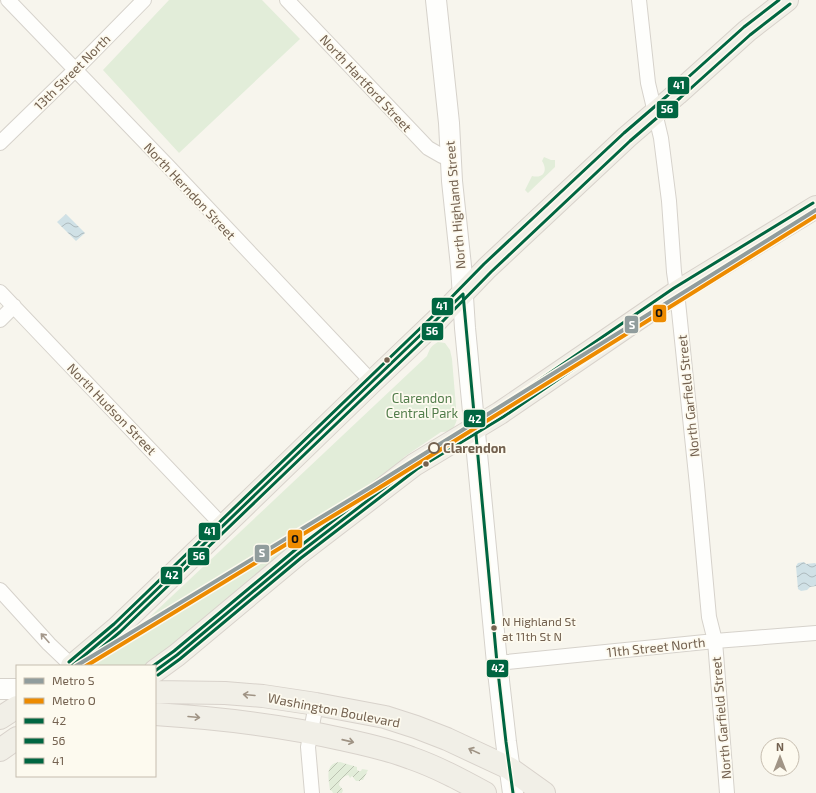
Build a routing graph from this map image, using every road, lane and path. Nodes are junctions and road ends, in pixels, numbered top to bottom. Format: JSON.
{"nodes":[{"id":1,"x":8,"y":0,"type":"edge"},
{"id":2,"x":144,"y":0,"type":"edge"},
{"id":3,"x":287,"y":0,"type":"edge"},
{"id":4,"x":436,"y":0,"type":"edge"},
{"id":5,"x":639,"y":0,"type":"edge"},
{"id":6,"x":787,"y":0,"type":"edge"},
{"id":7,"x":75,"y":70,"type":"junction"},
{"id":8,"x":655,"y":112,"type":"junction"},
{"id":9,"x":0,"y":143,"type":"edge"},
{"id":10,"x":450,"y":157,"type":"junction"},
{"id":11,"x":816,"y":206,"type":"edge"},
{"id":12,"x":0,"y":292,"type":"edge"},
{"id":13,"x":677,"y":292,"type":"junction"},
{"id":14,"x":463,"y":294,"type":"junction"},
{"id":15,"x":14,"y":306,"type":"junction"},
{"id":16,"x":0,"y":320,"type":"edge"},
{"id":17,"x":372,"y":382,"type":"junction"},
{"id":18,"x":475,"y":429,"type":"junction"},
{"id":19,"x":224,"y":526,"type":"junction"},
{"id":20,"x":0,"y":590,"type":"edge"},
{"id":21,"x":816,"y":633,"type":"edge"},
{"id":22,"x":715,"y":641,"type":"junction"},
{"id":23,"x":497,"y":663,"type":"junction"},
{"id":24,"x":71,"y":665,"type":"edge"},
{"id":25,"x":73,"y":665,"type":"edge"},
{"id":26,"x":156,"y":670,"type":"edge"},
{"id":27,"x":0,"y":689,"type":"edge"},
{"id":28,"x":16,"y":689,"type":"edge"},
{"id":29,"x":156,"y":692,"type":"edge"},
{"id":30,"x":316,"y":704,"type":"junction"},
{"id":31,"x":156,"y":714,"type":"edge"},
{"id":32,"x":310,"y":732,"type":"junction"},
{"id":33,"x":16,"y":739,"type":"edge"},
{"id":34,"x":0,"y":750,"type":"edge"},
{"id":35,"x":509,"y":768,"type":"junction"},
{"id":36,"x":312,"y":793,"type":"edge"},
{"id":37,"x":484,"y":793,"type":"edge"},
{"id":38,"x":513,"y":793,"type":"edge"},
{"id":39,"x":544,"y":793,"type":"edge"},
{"id":40,"x":728,"y":793,"type":"edge"}],
"edges":[{"from":1,"to":7,"type":"street","name":"North Herndon Street"},
{"from":2,"to":7,"type":"street","name":"13th Street North"},
{"from":3,"to":10,"type":"street","name":"North Hartford Street"},
{"from":4,"to":10,"type":"street","name":"North Highland Street"},
{"from":5,"to":8,"type":"street","name":"North Garfield Street"},
{"from":6,"to":8,"type":"main road"},
{"from":7,"to":9,"type":"street","name":"13th Street North"},
{"from":7,"to":17,"type":"street","name":"North Herndon Street"},
{"from":8,"to":13,"type":"street","name":"North Garfield Street"},
{"from":8,"to":14,"type":"main road"},
{"from":10,"to":14,"type":"street","name":"North Highland Street"},
{"from":11,"to":13,"type":"main road"},
{"from":12,"to":15,"type":"street","name":"North Hudson Street"},
{"from":13,"to":18,"type":"main road"},
{"from":13,"to":22,"type":"street","name":"North Garfield Street"},
{"from":14,"to":17,"type":"main road"},
{"from":14,"to":18,"type":"street","name":"North Highland Street"},
{"from":15,"to":16,"type":"street"},
{"from":15,"to":19,"type":"street","name":"North Hudson Street"},
{"from":17,"to":19,"type":"main road"},
{"from":18,"to":23,"type":"street","name":"North Highland Street"},
{"from":18,"to":26,"type":"main road"},
{"from":19,"to":25,"type":"main road"},
{"from":24,"to":20,"type":"street","one_way":true},
{"from":21,"to":22,"type":"street","name":"11th Street North"},
{"from":22,"to":23,"type":"street","name":"11th Street North"},
{"from":22,"to":40,"type":"street","name":"North Garfield Street"},
{"from":23,"to":35,"type":"street","name":"North Highland Street"},
{"from":27,"to":28,"type":"street"},
{"from":30,"to":29,"type":"main road","name":"Washington Boulevard","one_way":true},
{"from":30,"to":32,"type":"street"},
{"from":35,"to":30,"type":"main road","name":"Washington Boulevard","one_way":true},
{"from":31,"to":32,"type":"main road","name":"Washington Boulevard","one_way":true},
{"from":32,"to":36,"type":"street"},
{"from":32,"to":37,"type":"main road","name":"Washington Boulevard","one_way":true},
{"from":33,"to":34,"type":"main road"},
{"from":35,"to":38,"type":"street","name":"North Highland Street"},
{"from":35,"to":39,"type":"main road","name":"Washington Boulevard"}]}
